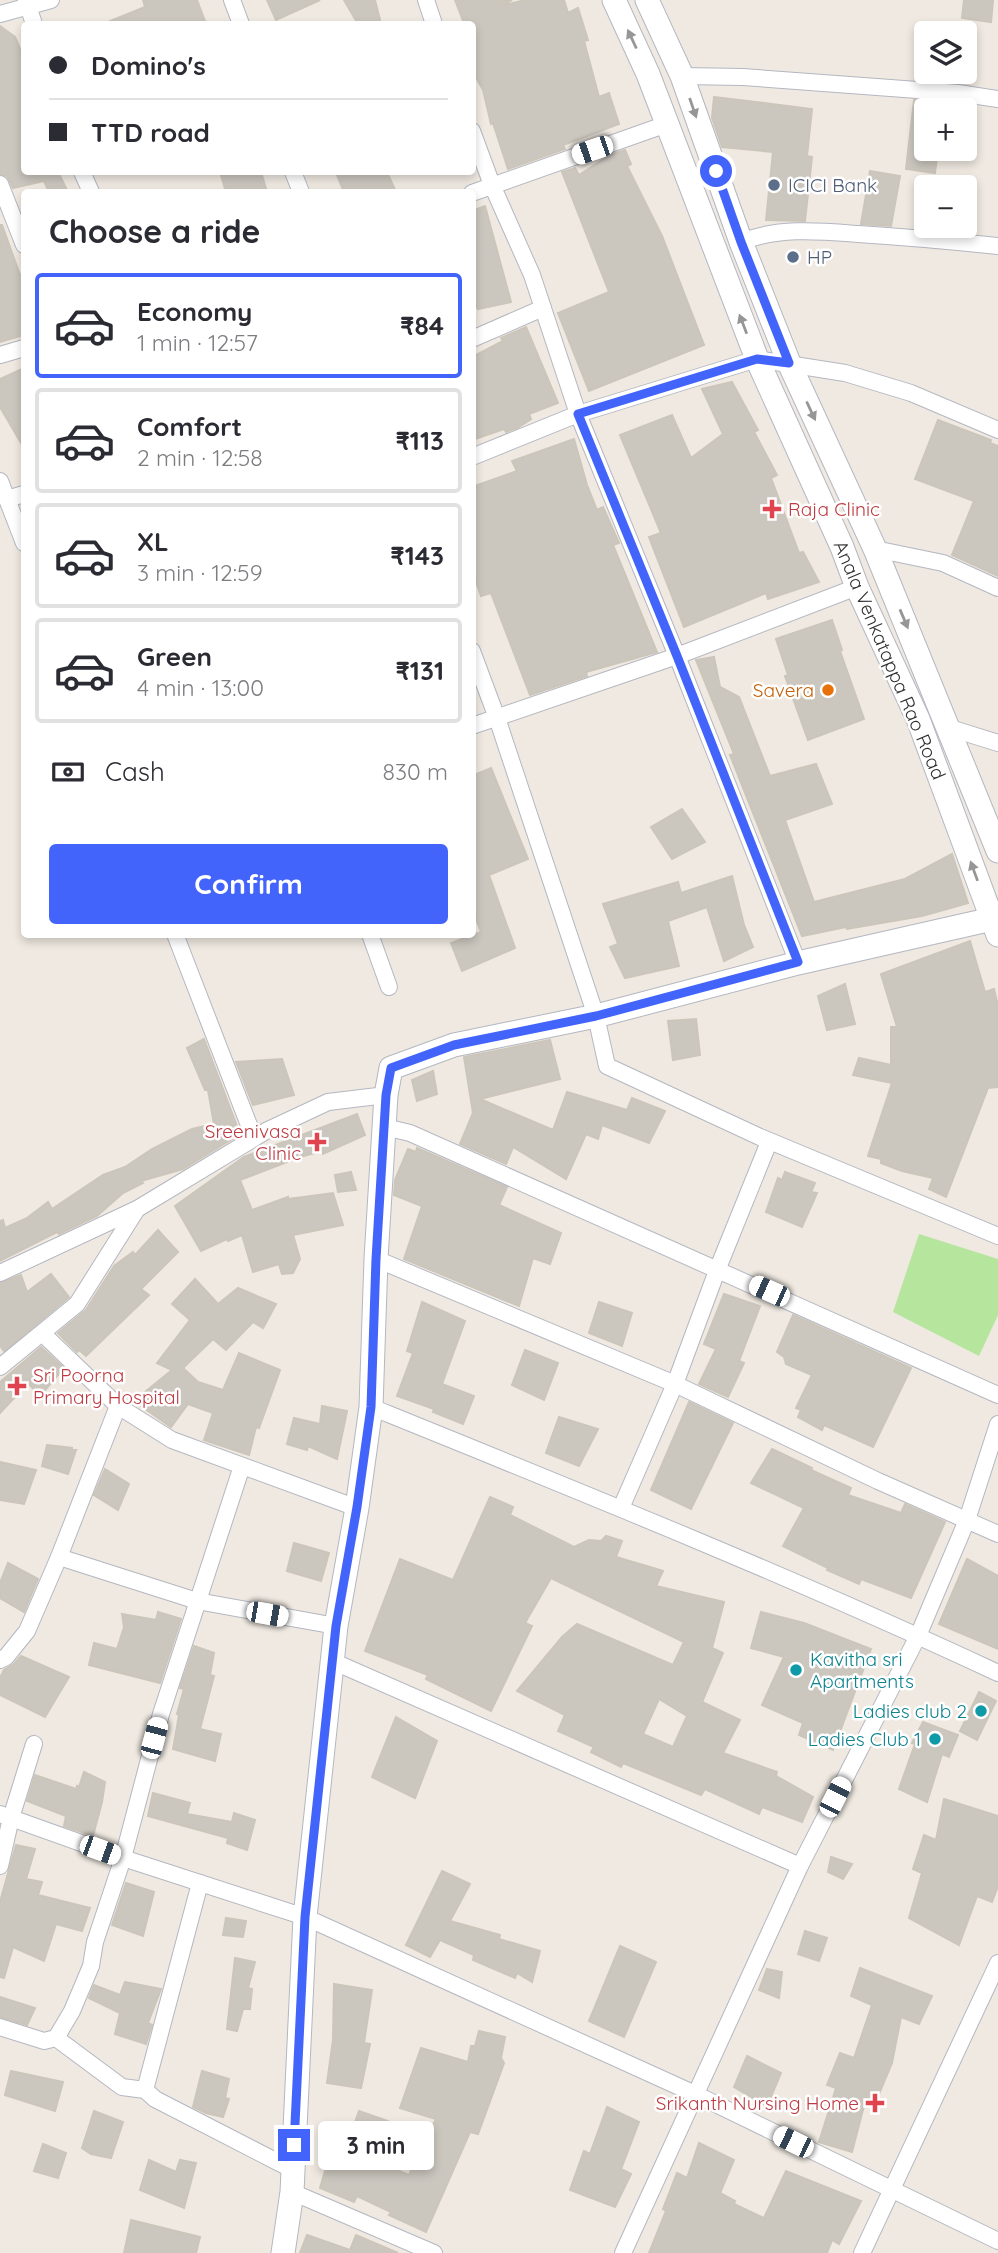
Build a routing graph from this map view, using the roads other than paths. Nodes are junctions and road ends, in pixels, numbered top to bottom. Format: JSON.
{"nodes":[{"id":1,"x":51,"y":0,"type":"edge"},
{"id":2,"x":232,"y":0,"type":"edge"},
{"id":3,"x":426,"y":0,"type":"edge"},
{"id":4,"x":614,"y":0,"type":"edge"},
{"id":5,"x":647,"y":0,"type":"edge"},
{"id":6,"x":28,"y":3,"type":"edge"},
{"id":7,"x":0,"y":14,"type":"edge"},
{"id":8,"x":33,"y":21,"type":"edge"},
{"id":9,"x":239,"y":21,"type":"edge"},
{"id":10,"x":433,"y":21,"type":"edge"},
{"id":11,"x":682,"y":76,"type":"junction"},
{"id":12,"x":998,"y":99,"type":"edge"},
{"id":13,"x":667,"y":124,"type":"junction"},
{"id":14,"x":476,"y":142,"type":"edge"},
{"id":15,"x":0,"y":184,"type":"edge"},
{"id":16,"x":492,"y":185,"type":"junction"},
{"id":17,"x":476,"y":191,"type":"edge"},
{"id":18,"x":21,"y":237,"type":"edge"},
{"id":19,"x":741,"y":242,"type":"junction"},
{"id":20,"x":998,"y":246,"type":"edge"},
{"id":21,"x":543,"y":308,"type":"junction"},
{"id":22,"x":476,"y":337,"type":"edge"},
{"id":23,"x":21,"y":349,"type":"edge"},
{"id":24,"x":0,"y":355,"type":"edge"},
{"id":25,"x":757,"y":359,"type":"junction"},
{"id":26,"x":789,"y":363,"type":"junction"},
{"id":27,"x":578,"y":414,"type":"junction"},
{"id":28,"x":998,"y":430,"type":"edge"},
{"id":29,"x":476,"y":455,"type":"edge"},
{"id":30,"x":0,"y":481,"type":"edge"},
{"id":31,"x":21,"y":495,"type":"edge"},
{"id":32,"x":7,"y":499,"type":"junction"},
{"id":33,"x":21,"y":535,"type":"edge"},
{"id":34,"x":875,"y":549,"type":"junction"},
{"id":35,"x":857,"y":587,"type":"junction"},
{"id":36,"x":998,"y":588,"type":"edge"},
{"id":37,"x":677,"y":656,"type":"junction"},
{"id":38,"x":476,"y":662,"type":"edge"},
{"id":39,"x":497,"y":718,"type":"junction"},
{"id":40,"x":476,"y":725,"type":"edge"},
{"id":41,"x":950,"y":728,"type":"junction"},
{"id":42,"x":998,"y":743,"type":"edge"},
{"id":43,"x":998,"y":851,"type":"edge"},
{"id":44,"x":996,"y":924,"type":"edge"},
{"id":45,"x":177,"y":938,"type":"edge"},
{"id":46,"x":371,"y":938,"type":"edge"},
{"id":47,"x":798,"y":962,"type":"junction"},
{"id":48,"x":389,"y":987,"type":"dead end"},
{"id":49,"x":596,"y":1016,"type":"junction"},
{"id":50,"x":386,"y":1095,"type":"junction"},
{"id":51,"x":385,"y":1127,"type":"junction"},
{"id":52,"x":254,"y":1138,"type":"junction"},
{"id":53,"x":769,"y":1142,"type":"junction"},
{"id":54,"x":137,"y":1209,"type":"junction"},
{"id":55,"x":998,"y":1236,"type":"edge"},
{"id":56,"x":376,"y":1259,"type":"junction"},
{"id":57,"x":718,"y":1268,"type":"junction"},
{"id":58,"x":0,"y":1273,"type":"edge"},
{"id":59,"x":42,"y":1333,"type":"junction"},
{"id":60,"x":0,"y":1367,"type":"edge"},
{"id":61,"x":675,"y":1384,"type":"junction"},
{"id":62,"x":998,"y":1395,"type":"edge"},
{"id":63,"x":118,"y":1406,"type":"junction"},
{"id":64,"x":371,"y":1407,"type":"junction"},
{"id":65,"x":998,"y":1424,"type":"edge"},
{"id":66,"x":242,"y":1466,"type":"junction"},
{"id":67,"x":357,"y":1507,"type":"junction"},
{"id":68,"x":621,"y":1508,"type":"junction"},
{"id":69,"x":967,"y":1520,"type":"junction"},
{"id":70,"x":998,"y":1534,"type":"edge"},
{"id":71,"x":59,"y":1557,"type":"junction"},
{"id":72,"x":197,"y":1601,"type":"junction"},
{"id":73,"x":336,"y":1626,"type":"junction"},
{"id":74,"x":918,"y":1636,"type":"junction"},
{"id":75,"x":0,"y":1660,"type":"edge"},
{"id":76,"x":332,"y":1661,"type":"junction"},
{"id":77,"x":998,"y":1673,"type":"edge"},
{"id":78,"x":34,"y":1744,"type":"dead end"},
{"id":79,"x":5,"y":1816,"type":"edge"},
{"id":80,"x":123,"y":1858,"type":"junction"},
{"id":81,"x":0,"y":1866,"type":"edge"},
{"id":82,"x":800,"y":1866,"type":"junction"},
{"id":83,"x":200,"y":1883,"type":"junction"},
{"id":84,"x":305,"y":1917,"type":"junction"},
{"id":85,"x":998,"y":1963,"type":"edge"},
{"id":86,"x":0,"y":2026,"type":"edge"},
{"id":87,"x":56,"y":2038,"type":"junction"},
{"id":88,"x":145,"y":2090,"type":"junction"},
{"id":89,"x":695,"y":2094,"type":"junction"},
{"id":90,"x":292,"y":2181,"type":"junction"},
{"id":91,"x":892,"y":2191,"type":"junction"},
{"id":92,"x":998,"y":2241,"type":"edge"},
{"id":93,"x":283,"y":2253,"type":"edge"},
{"id":94,"x":434,"y":2253,"type":"edge"},
{"id":95,"x":623,"y":2253,"type":"edge"},
{"id":96,"x":862,"y":2253,"type":"edge"}],
"edges":[{"from":1,"to":6,"type":"street"},
{"from":2,"to":9,"type":"street"},
{"from":3,"to":10,"type":"street"},
{"from":13,"to":4,"type":"main road","name":"Anala Venkatappa Rao Road","one_way":true},
{"from":5,"to":11,"type":"main road","name":"Anala Venkatappa Rao Road"},
{"from":6,"to":7,"type":"street"},
{"from":6,"to":8,"type":"street"},
{"from":11,"to":12,"type":"street"},
{"from":11,"to":19,"type":"main road","name":"Anala Venkatappa Rao Road","one_way":true},
{"from":13,"to":16,"type":"street"},
{"from":25,"to":13,"type":"main road","name":"Anala Venkatappa Rao Road","one_way":true},
{"from":14,"to":16,"type":"street"},
{"from":15,"to":18,"type":"street"},
{"from":16,"to":17,"type":"street"},
{"from":16,"to":21,"type":"street"},
{"from":19,"to":20,"type":"street"},
{"from":19,"to":26,"type":"main road","name":"Anala Venkatappa Rao Road"},
{"from":21,"to":22,"type":"street"},
{"from":21,"to":27,"type":"street"},
{"from":23,"to":24,"type":"street"},
{"from":25,"to":26,"type":"street"},
{"from":25,"to":27,"type":"street"},
{"from":25,"to":35,"type":"main road","name":"Anala Venkatappa Rao Road"},
{"from":26,"to":28,"type":"street"},
{"from":26,"to":34,"type":"main road","name":"Anala Venkatappa Rao Road","one_way":true},
{"from":27,"to":29,"type":"street"},
{"from":27,"to":37,"type":"street"},
{"from":30,"to":32,"type":"street"},
{"from":31,"to":32,"type":"street"},
{"from":32,"to":33,"type":"street"},
{"from":34,"to":36,"type":"street"},
{"from":34,"to":41,"type":"main road","name":"Anala Venkatappa Rao Road","one_way":true},
{"from":35,"to":37,"type":"street"},
{"from":44,"to":35,"type":"main road","name":"Anala Venkatappa Rao Road","one_way":true},
{"from":37,"to":39,"type":"street"},
{"from":37,"to":47,"type":"street"},
{"from":38,"to":39,"type":"street"},
{"from":39,"to":40,"type":"street"},
{"from":39,"to":49,"type":"street"},
{"from":41,"to":42,"type":"street"},
{"from":41,"to":43,"type":"main road","name":"Anala Venkatappa Rao Road"},
{"from":44,"to":47,"type":"main road"},
{"from":45,"to":52,"type":"street"},
{"from":46,"to":48,"type":"street"},
{"from":47,"to":49,"type":"main road"},
{"from":49,"to":50,"type":"main road"},
{"from":49,"to":53,"type":"street"},
{"from":50,"to":51,"type":"main road"},
{"from":50,"to":52,"type":"street"},
{"from":51,"to":56,"type":"main road"},
{"from":51,"to":57,"type":"street"},
{"from":52,"to":54,"type":"street"},
{"from":53,"to":55,"type":"street"},
{"from":53,"to":57,"type":"street"},
{"from":54,"to":58,"type":"street"},
{"from":54,"to":59,"type":"street"},
{"from":56,"to":61,"type":"street"},
{"from":56,"to":64,"type":"main road"},
{"from":57,"to":61,"type":"street"},
{"from":57,"to":62,"type":"street"},
{"from":59,"to":60,"type":"street"},
{"from":59,"to":63,"type":"street"},
{"from":61,"to":68,"type":"street"},
{"from":61,"to":69,"type":"street"},
{"from":63,"to":66,"type":"street"},
{"from":63,"to":71,"type":"street"},
{"from":64,"to":67,"type":"main road"},
{"from":64,"to":68,"type":"street"},
{"from":65,"to":69,"type":"street"},
{"from":66,"to":67,"type":"street"},
{"from":66,"to":72,"type":"street"},
{"from":67,"to":73,"type":"main road"},
{"from":68,"to":74,"type":"street"},
{"from":69,"to":70,"type":"street"},
{"from":69,"to":74,"type":"street"},
{"from":71,"to":72,"type":"street"},
{"from":71,"to":75,"type":"street"},
{"from":72,"to":73,"type":"street"},
{"from":72,"to":80,"type":"street"},
{"from":73,"to":76,"type":"main road"},
{"from":74,"to":77,"type":"street"},
{"from":74,"to":82,"type":"street"},
{"from":76,"to":82,"type":"street"},
{"from":76,"to":84,"type":"main road"},
{"from":78,"to":79,"type":"street"},
{"from":79,"to":80,"type":"street"},
{"from":79,"to":81,"type":"street"},
{"from":80,"to":83,"type":"street"},
{"from":80,"to":87,"type":"street"},
{"from":82,"to":89,"type":"street"},
{"from":83,"to":84,"type":"street"},
{"from":83,"to":88,"type":"street"},
{"from":84,"to":89,"type":"street"},
{"from":84,"to":90,"type":"main road"},
{"from":85,"to":91,"type":"street"},
{"from":86,"to":87,"type":"street"},
{"from":87,"to":88,"type":"street"},
{"from":88,"to":90,"type":"street"},
{"from":89,"to":91,"type":"street"},
{"from":89,"to":95,"type":"street"},
{"from":90,"to":93,"type":"main road"},
{"from":90,"to":94,"type":"street"},
{"from":91,"to":92,"type":"street"},
{"from":91,"to":96,"type":"street"}]}
